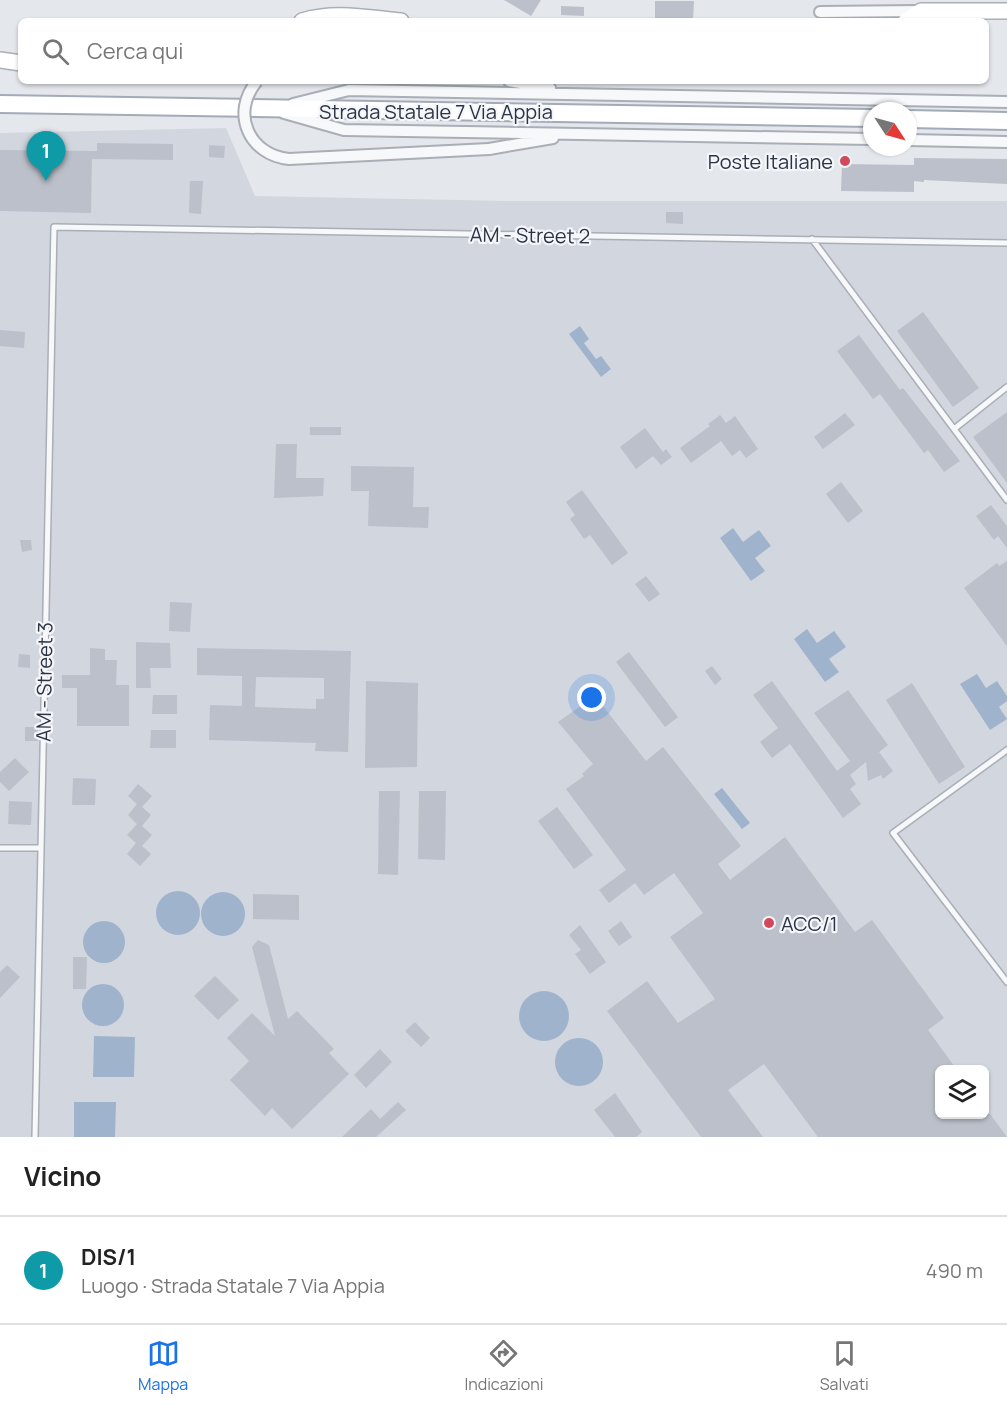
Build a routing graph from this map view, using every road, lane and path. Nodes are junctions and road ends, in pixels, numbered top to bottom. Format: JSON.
{"nodes":[{"id":1,"x":921,"y":11,"type":"junction"},
{"id":2,"x":1007,"y":11,"type":"edge"},
{"id":3,"x":820,"y":12,"type":"dead end"},
{"id":4,"x":312,"y":18,"type":"edge"},
{"id":5,"x":364,"y":18,"type":"edge"},
{"id":6,"x":910,"y":18,"type":"edge"},
{"id":7,"x":0,"y":60,"type":"edge"},
{"id":8,"x":18,"y":63,"type":"edge"},
{"id":9,"x":255,"y":84,"type":"edge"},
{"id":10,"x":526,"y":84,"type":"edge"},
{"id":11,"x":583,"y":94,"type":"junction"},
{"id":12,"x":1007,"y":102,"type":"edge"},
{"id":13,"x":0,"y":104,"type":"edge"},
{"id":14,"x":269,"y":110,"type":"junction"},
{"id":15,"x":863,"y":118,"type":"edge"},
{"id":16,"x":917,"y":119,"type":"edge"},
{"id":17,"x":1007,"y":121,"type":"edge"},
{"id":18,"x":578,"y":134,"type":"junction"},
{"id":19,"x":863,"y":139,"type":"edge"},
{"id":20,"x":917,"y":140,"type":"edge"},
{"id":21,"x":1007,"y":142,"type":"edge"},
{"id":22,"x":54,"y":227,"type":"joint"},
{"id":23,"x":812,"y":239,"type":"junction"},
{"id":24,"x":1007,"y":243,"type":"edge"},
{"id":25,"x":1007,"y":387,"type":"edge"},
{"id":26,"x":954,"y":429,"type":"junction"},
{"id":27,"x":1007,"y":500,"type":"edge"},
{"id":28,"x":1007,"y":750,"type":"edge"},
{"id":29,"x":0,"y":848,"type":"edge"},
{"id":30,"x":41,"y":849,"type":"junction"},
{"id":31,"x":1007,"y":982,"type":"edge"},
{"id":32,"x":35,"y":1137,"type":"edge"}],
"edges":[{"from":1,"to":2,"type":"street"},
{"from":1,"to":3,"type":"street"},
{"from":1,"to":6,"type":"street"},
{"from":4,"to":5,"type":"street"},
{"from":7,"to":8,"type":"street"},
{"from":9,"to":18,"type":"street","bridge":true},
{"from":10,"to":11,"type":"street"},
{"from":11,"to":12,"type":"street"},
{"from":11,"to":14,"type":"street"},
{"from":13,"to":14,"type":"main road","name":"Strada Statale 7 Via Appia"},
{"from":14,"to":15,"type":"main road","name":"Strada Statale 7 Via Appia"},
{"from":14,"to":18,"type":"street"},
{"from":16,"to":17,"type":"main road"},
{"from":18,"to":19,"type":"street"},
{"from":20,"to":21,"type":"street"},
{"from":22,"to":23,"type":"lane","name":"AM - Street 2"},
{"from":22,"to":30,"type":"lane","name":"AM - Street 3"},
{"from":23,"to":24,"type":"lane","name":"AM - Street 2"},
{"from":23,"to":26,"type":"lane"},
{"from":25,"to":26,"type":"lane"},
{"from":26,"to":27,"type":"lane"},
{"from":28,"to":31,"type":"lane"},
{"from":29,"to":30,"type":"lane"},
{"from":30,"to":32,"type":"lane","name":"AM - Street 3"}]}
